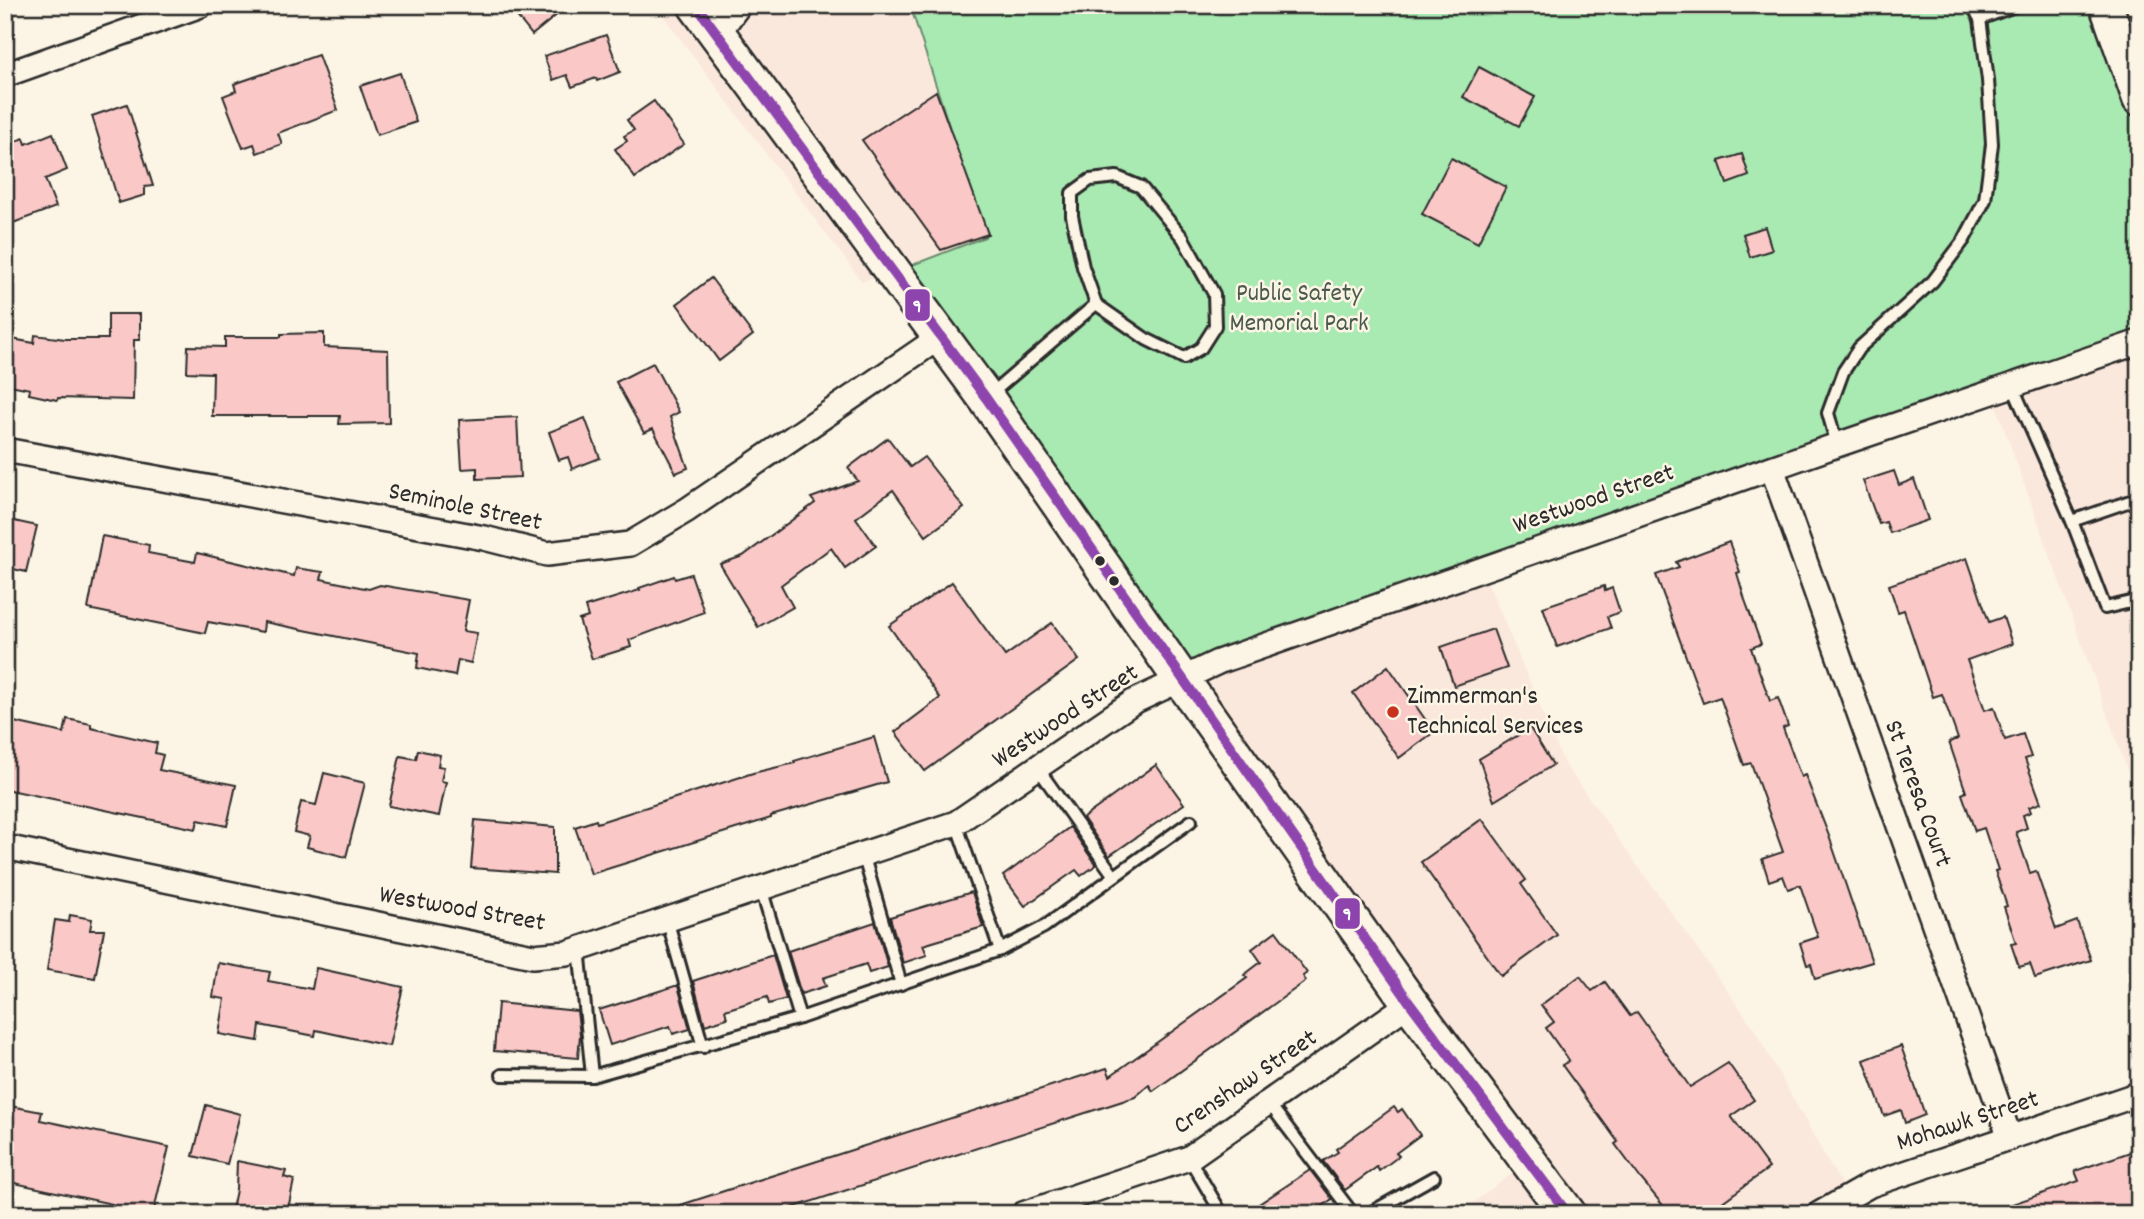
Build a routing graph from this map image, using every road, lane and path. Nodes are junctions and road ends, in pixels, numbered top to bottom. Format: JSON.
{"nodes":[{"id":1,"x":201,"y":5,"type":"edge"},
{"id":2,"x":696,"y":5,"type":"edge"},
{"id":3,"x":739,"y":5,"type":"edge"},
{"id":4,"x":1972,"y":5,"type":"edge"},
{"id":5,"x":2017,"y":5,"type":"edge"},
{"id":6,"x":2106,"y":5,"type":"edge"},
{"id":7,"x":1980,"y":19,"type":"junction"},
{"id":8,"x":718,"y":33,"type":"junction"},
{"id":9,"x":5,"y":75,"type":"edge"},
{"id":10,"x":2139,"y":99,"type":"edge"},
{"id":11,"x":1096,"y":304,"type":"junction"},
{"id":12,"x":940,"y":337,"type":"junction"},
{"id":13,"x":2139,"y":342,"type":"edge"},
{"id":14,"x":2012,"y":385,"type":"junction"},
{"id":15,"x":986,"y":398,"type":"junction"},
{"id":16,"x":1836,"y":445,"type":"junction"},
{"id":17,"x":5,"y":450,"type":"edge"},
{"id":18,"x":1772,"y":468,"type":"junction"},
{"id":19,"x":2139,"y":498,"type":"edge"},
{"id":20,"x":2072,"y":521,"type":"junction"},
{"id":21,"x":2139,"y":600,"type":"edge"},
{"id":22,"x":1181,"y":679,"type":"junction"},
{"id":23,"x":1037,"y":767,"type":"junction"},
{"id":24,"x":1191,"y":821,"type":"dead end"},
{"id":25,"x":956,"y":823,"type":"junction"},
{"id":26,"x":5,"y":846,"type":"edge"},
{"id":27,"x":863,"y":854,"type":"junction"},
{"id":28,"x":1114,"y":876,"type":"junction"},
{"id":29,"x":761,"y":888,"type":"junction"},
{"id":30,"x":667,"y":919,"type":"junction"},
{"id":31,"x":579,"y":948,"type":"junction"},
{"id":32,"x":1000,"y":950,"type":"junction"},
{"id":33,"x":901,"y":984,"type":"junction"},
{"id":34,"x":1410,"y":1003,"type":"junction"},
{"id":35,"x":800,"y":1018,"type":"junction"},
{"id":36,"x":703,"y":1047,"type":"junction"},
{"id":37,"x":502,"y":1075,"type":"dead end"},
{"id":38,"x":592,"y":1076,"type":"junction"},
{"id":39,"x":2139,"y":1094,"type":"edge"},
{"id":40,"x":1268,"y":1102,"type":"junction"},
{"id":41,"x":2010,"y":1138,"type":"junction"},
{"id":42,"x":1189,"y":1158,"type":"junction"},
{"id":43,"x":1434,"y":1177,"type":"dead end"},
{"id":44,"x":1023,"y":1214,"type":"edge"},
{"id":45,"x":1222,"y":1214,"type":"edge"},
{"id":46,"x":1353,"y":1214,"type":"edge"},
{"id":47,"x":1368,"y":1214,"type":"edge"},
{"id":48,"x":1568,"y":1214,"type":"edge"},
{"id":49,"x":1819,"y":1214,"type":"edge"}],
"edges":[{"from":1,"to":9,"type":"street"},
{"from":2,"to":8,"type":"main road"},
{"from":3,"to":8,"type":"street"},
{"from":4,"to":7,"type":"lane"},
{"from":5,"to":7,"type":"lane"},
{"from":6,"to":10,"type":"main road"},
{"from":7,"to":16,"type":"lane"},
{"from":8,"to":12,"type":"main road"},
{"from":11,"to":11,"type":"lane"},
{"from":11,"to":15,"type":"lane"},
{"from":12,"to":15,"type":"main road"},
{"from":12,"to":17,"type":"street","name":"Seminole Street"},
{"from":13,"to":14,"type":"street","name":"Westwood Street"},
{"from":14,"to":16,"type":"street","name":"Westwood Street"},
{"from":14,"to":20,"type":"lane"},
{"from":15,"to":22,"type":"main road"},
{"from":16,"to":18,"type":"street","name":"Westwood Street"},
{"from":18,"to":22,"type":"street","name":"Westwood Street"},
{"from":18,"to":41,"type":"street","name":"St Teresa Court"},
{"from":19,"to":20,"type":"lane"},
{"from":20,"to":21,"type":"lane"},
{"from":22,"to":23,"type":"street","name":"Westwood Street"},
{"from":22,"to":34,"type":"main road"},
{"from":23,"to":25,"type":"street","name":"Westwood Street"},
{"from":23,"to":28,"type":"lane"},
{"from":24,"to":28,"type":"lane"},
{"from":25,"to":27,"type":"street","name":"Westwood Street"},
{"from":25,"to":32,"type":"lane"},
{"from":26,"to":31,"type":"street","name":"Westwood Street"},
{"from":27,"to":29,"type":"street","name":"Westwood Street"},
{"from":27,"to":33,"type":"lane"},
{"from":28,"to":32,"type":"lane"},
{"from":29,"to":30,"type":"street","name":"Westwood Street"},
{"from":29,"to":35,"type":"lane"},
{"from":30,"to":31,"type":"street","name":"Westwood Street"},
{"from":30,"to":36,"type":"lane"},
{"from":31,"to":38,"type":"lane"},
{"from":32,"to":33,"type":"lane"},
{"from":33,"to":35,"type":"lane"},
{"from":34,"to":40,"type":"street","name":"Crenshaw Street"},
{"from":34,"to":48,"type":"main road"},
{"from":35,"to":36,"type":"lane"},
{"from":36,"to":38,"type":"lane"},
{"from":37,"to":38,"type":"lane"},
{"from":39,"to":41,"type":"street","name":"Mohawk Street"},
{"from":40,"to":42,"type":"street","name":"Crenshaw Street"},
{"from":40,"to":46,"type":"lane"},
{"from":41,"to":49,"type":"street","name":"Mohawk Street"},
{"from":42,"to":44,"type":"street","name":"Crenshaw Street"},
{"from":42,"to":45,"type":"lane"},
{"from":43,"to":47,"type":"lane"}]}
